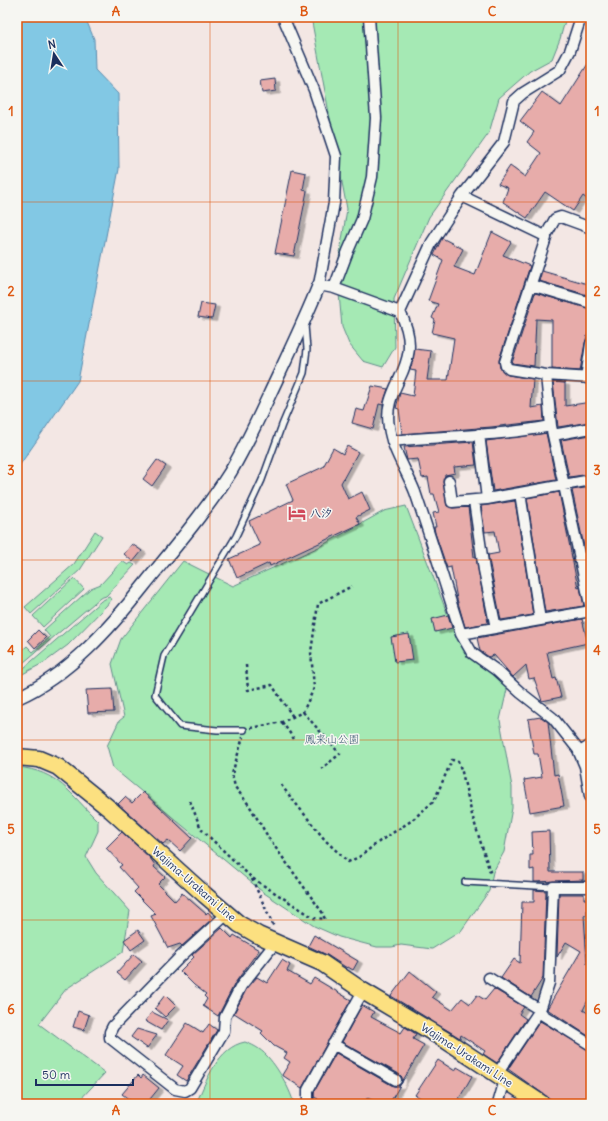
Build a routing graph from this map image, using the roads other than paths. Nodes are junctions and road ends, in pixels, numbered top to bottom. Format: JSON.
{"nodes":[{"id":1,"x":283,"y":17,"type":"edge"},
{"id":2,"x":369,"y":17,"type":"edge"},
{"id":3,"x":582,"y":17,"type":"edge"},
{"id":4,"x":462,"y":196,"type":"junction"},
{"id":5,"x":591,"y":228,"type":"edge"},
{"id":6,"x":545,"y":237,"type":"junction"},
{"id":7,"x":319,"y":285,"type":"junction"},
{"id":8,"x":531,"y":285,"type":"junction"},
{"id":9,"x":334,"y":288,"type":"junction"},
{"id":10,"x":591,"y":303,"type":"edge"},
{"id":11,"x":400,"y":312,"type":"junction"},
{"id":12,"x":304,"y":322,"type":"junction"},
{"id":13,"x":591,"y":344,"type":"edge"},
{"id":14,"x":546,"y":375,"type":"junction"},
{"id":15,"x":588,"y":378,"type":"edge"},
{"id":16,"x":591,"y":428,"type":"edge"},
{"id":17,"x":552,"y":430,"type":"junction"},
{"id":18,"x":479,"y":434,"type":"junction"},
{"id":19,"x":392,"y":441,"type":"junction"},
{"id":20,"x":591,"y":480,"type":"edge"},
{"id":21,"x":449,"y":481,"type":"dead end"},
{"id":22,"x":563,"y":486,"type":"junction"},
{"id":23,"x":520,"y":493,"type":"junction"},
{"id":24,"x":487,"y":499,"type":"junction"},
{"id":25,"x":474,"y":501,"type":"junction"},
{"id":26,"x":591,"y":557,"type":"edge"},
{"id":27,"x":579,"y":559,"type":"junction"},
{"id":28,"x":591,"y":610,"type":"edge"},
{"id":29,"x":540,"y":620,"type":"junction"},
{"id":30,"x":496,"y":628,"type":"junction"},
{"id":31,"x":461,"y":634,"type":"junction"},
{"id":32,"x":17,"y":698,"type":"edge"},
{"id":33,"x":244,"y":730,"type":"road end"},
{"id":34,"x":591,"y":745,"type":"edge"},
{"id":35,"x":580,"y":752,"type":"junction"},
{"id":36,"x":17,"y":757,"type":"edge"},
{"id":37,"x":591,"y":796,"type":"edge"},
{"id":38,"x":465,"y":882,"type":"dead end"},
{"id":39,"x":553,"y":887,"type":"junction"},
{"id":40,"x":591,"y":887,"type":"edge"},
{"id":41,"x":227,"y":914,"type":"junction"},
{"id":42,"x":276,"y":942,"type":"junction"},
{"id":43,"x":489,"y":978,"type":"dead end"},
{"id":44,"x":363,"y":991,"type":"junction"},
{"id":45,"x":540,"y":1010,"type":"junction"},
{"id":46,"x":333,"y":1044,"type":"junction"},
{"id":47,"x":591,"y":1045,"type":"edge"},
{"id":48,"x":501,"y":1077,"type":"junction"},
{"id":49,"x":396,"y":1080,"type":"dead end"},
{"id":50,"x":308,"y":1104,"type":"edge"},
{"id":51,"x":498,"y":1104,"type":"edge"},
{"id":52,"x":542,"y":1104,"type":"edge"}],
"edges":[{"from":1,"to":7,"type":"street"},
{"from":2,"to":9,"type":"street"},
{"from":3,"to":4,"type":"street"},
{"from":4,"to":6,"type":"street"},
{"from":4,"to":11,"type":"street"},
{"from":5,"to":6,"type":"street"},
{"from":6,"to":8,"type":"street"},
{"from":7,"to":9,"type":"street"},
{"from":7,"to":12,"type":"street"},
{"from":8,"to":10,"type":"street"},
{"from":8,"to":14,"type":"street"},
{"from":9,"to":11,"type":"street"},
{"from":11,"to":19,"type":"street"},
{"from":12,"to":32,"type":"street"},
{"from":12,"to":33,"type":"lane"},
{"from":13,"to":15,"type":"street"},
{"from":14,"to":15,"type":"street"},
{"from":14,"to":17,"type":"street"},
{"from":16,"to":17,"type":"street"},
{"from":17,"to":18,"type":"street"},
{"from":17,"to":22,"type":"street"},
{"from":18,"to":19,"type":"street"},
{"from":18,"to":24,"type":"street"},
{"from":19,"to":31,"type":"street"},
{"from":20,"to":22,"type":"street"},
{"from":21,"to":25,"type":"street"},
{"from":22,"to":23,"type":"street"},
{"from":22,"to":27,"type":"street"},
{"from":23,"to":24,"type":"street"},
{"from":23,"to":29,"type":"street"},
{"from":24,"to":25,"type":"street"},
{"from":25,"to":30,"type":"street"},
{"from":26,"to":27,"type":"street"},
{"from":27,"to":28,"type":"street"},
{"from":28,"to":29,"type":"street"},
{"from":29,"to":30,"type":"street"},
{"from":30,"to":31,"type":"street"},
{"from":31,"to":35,"type":"street"},
{"from":34,"to":35,"type":"street"},
{"from":35,"to":37,"type":"street"},
{"from":36,"to":41,"type":"main road","name":"Wajima-Urakami Line"},
{"from":38,"to":39,"type":"lane"},
{"from":39,"to":40,"type":"street"},
{"from":39,"to":45,"type":"street"},
{"from":41,"to":42,"type":"main road","name":"Wajima-Urakami Line"},
{"from":41,"to":42,"type":"street"},
{"from":42,"to":44,"type":"main road","name":"Wajima-Urakami Line"},
{"from":43,"to":45,"type":"street"},
{"from":44,"to":46,"type":"street"},
{"from":44,"to":48,"type":"main road","name":"Wajima-Urakami Line"},
{"from":45,"to":47,"type":"street"},
{"from":45,"to":48,"type":"street"},
{"from":46,"to":49,"type":"street"},
{"from":46,"to":50,"type":"street"},
{"from":48,"to":51,"type":"street"},
{"from":48,"to":52,"type":"main road","name":"Wajima-Urakami Line"}]}
